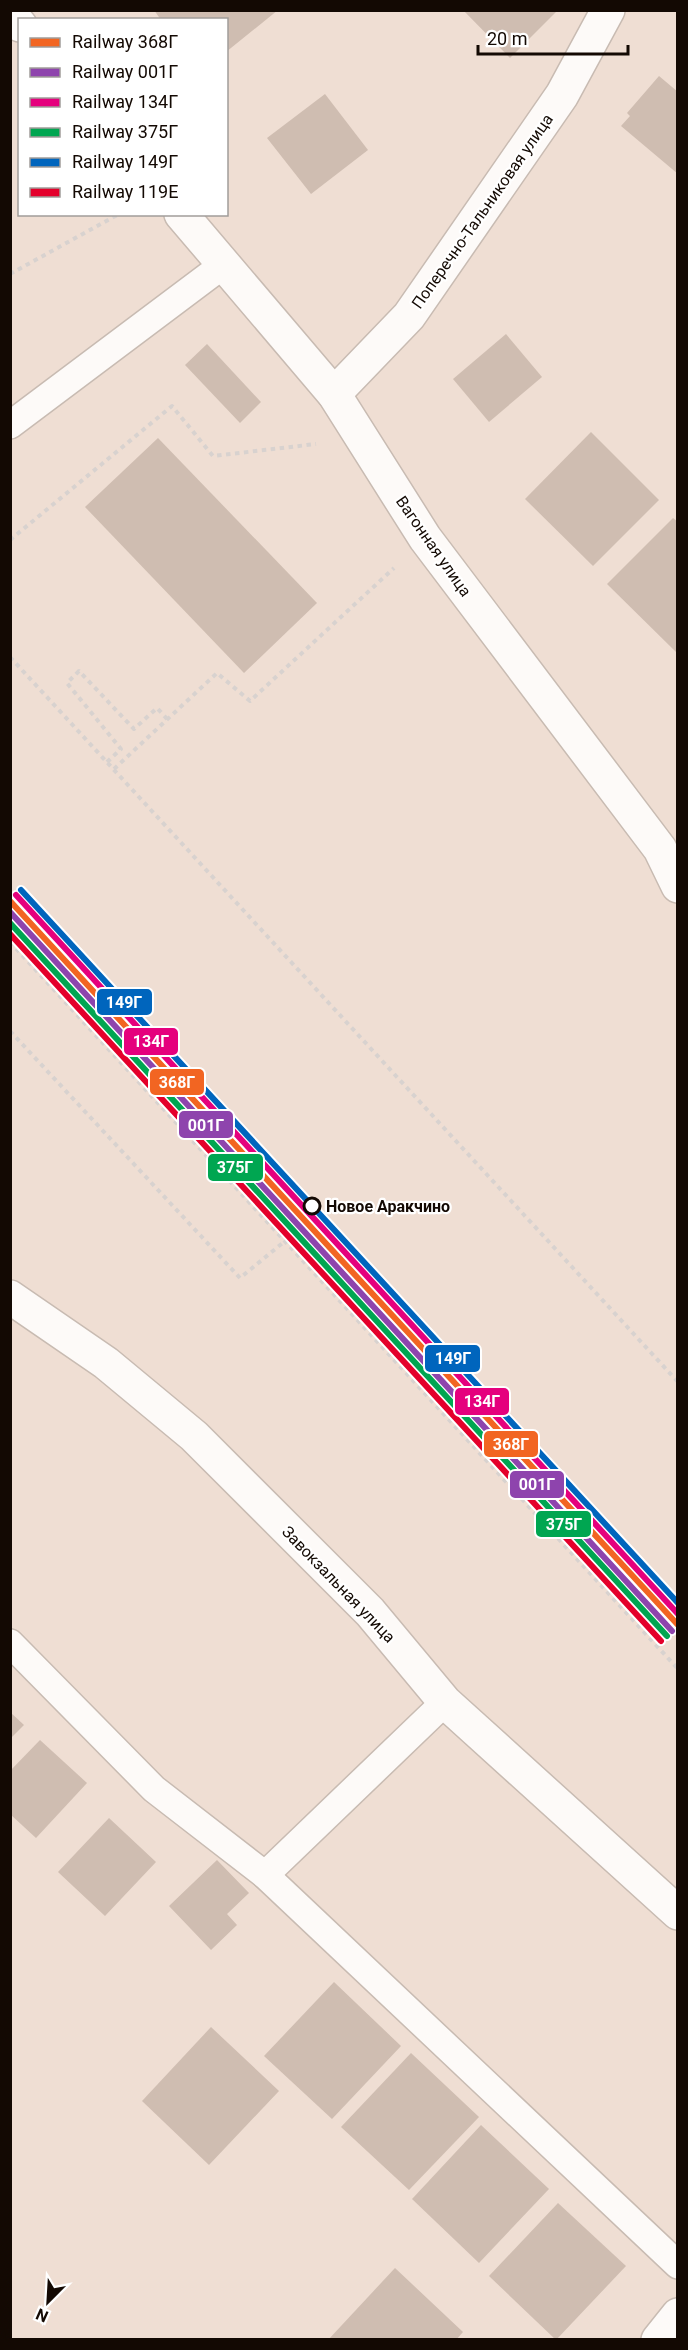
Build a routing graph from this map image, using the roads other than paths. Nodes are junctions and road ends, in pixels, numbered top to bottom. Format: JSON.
{"nodes":[{"id":1,"x":608,"y":10,"type":"edge"},
{"id":2,"x":183,"y":216,"type":"edge"},
{"id":3,"x":223,"y":265,"type":"junction"},
{"id":4,"x":334,"y":394,"type":"junction"},
{"id":5,"x":10,"y":424,"type":"edge"},
{"id":6,"x":678,"y":886,"type":"edge"},
{"id":7,"x":10,"y":1297,"type":"edge"},
{"id":8,"x":10,"y":1643,"type":"edge"},
{"id":9,"x":445,"y":1702,"type":"junction"},
{"id":10,"x":265,"y":1875,"type":"junction"},
{"id":11,"x":678,"y":1913,"type":"edge"},
{"id":12,"x":678,"y":2265,"type":"edge"},
{"id":13,"x":678,"y":2315,"type":"edge"},
{"id":14,"x":658,"y":2340,"type":"edge"}],
"edges":[{"from":1,"to":4,"type":"street","name":"Поперечно-Тальниковая улица"},
{"from":2,"to":3,"type":"street","name":"Вагонная улица"},
{"from":3,"to":4,"type":"street","name":"Вагонная улица"},
{"from":3,"to":5,"type":"lane"},
{"from":4,"to":6,"type":"street","name":"Вагонная улица"},
{"from":7,"to":9,"type":"street","name":"Завокзальная улица"},
{"from":8,"to":10,"type":"lane"},
{"from":9,"to":10,"type":"lane"},
{"from":9,"to":11,"type":"street","name":"Завокзальная улица"},
{"from":10,"to":12,"type":"lane"},
{"from":13,"to":14,"type":"street"}]}
